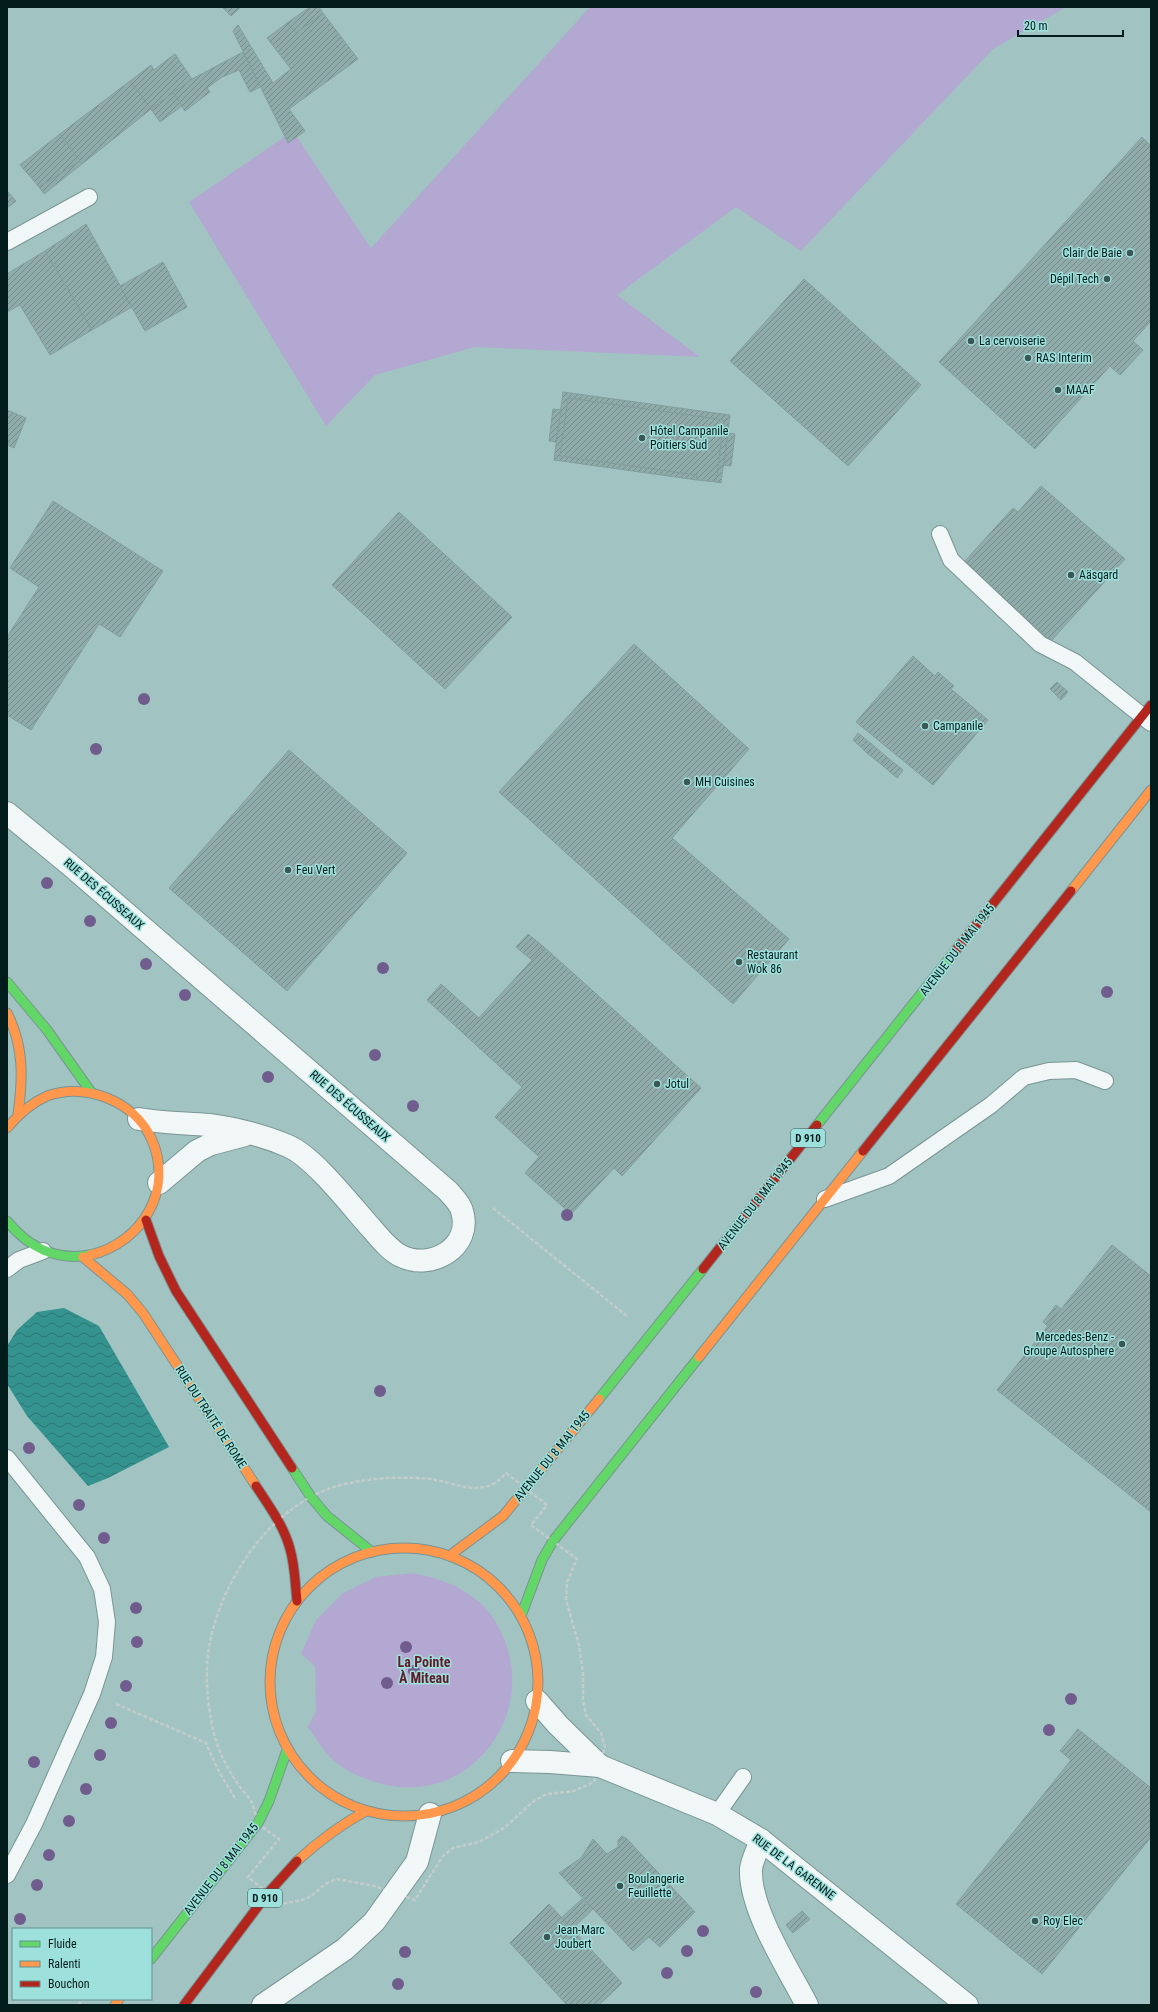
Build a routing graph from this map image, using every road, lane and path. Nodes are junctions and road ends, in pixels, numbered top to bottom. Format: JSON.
{"nodes":[{"id":1,"x":89,"y":197,"type":"dead end"},
{"id":2,"x":7,"y":242,"type":"edge"},
{"id":3,"x":940,"y":534,"type":"dead end"},
{"id":4,"x":1148,"y":715,"type":"edge"},
{"id":5,"x":1151,"y":790,"type":"edge"},
{"id":6,"x":7,"y":813,"type":"edge"},
{"id":7,"x":7,"y":982,"type":"edge"},
{"id":8,"x":7,"y":1013,"type":"edge"},
{"id":9,"x":1105,"y":1081,"type":"dead end"},
{"id":10,"x":91,"y":1092,"type":"junction"},
{"id":11,"x":18,"y":1114,"type":"junction"},
{"id":12,"x":139,"y":1119,"type":"junction"},
{"id":13,"x":7,"y":1128,"type":"edge"},
{"id":14,"x":249,"y":1134,"type":"junction"},
{"id":15,"x":159,"y":1183,"type":"junction"},
{"id":16,"x":826,"y":1199,"type":"junction"},
{"id":17,"x":462,"y":1210,"type":"junction"},
{"id":18,"x":146,"y":1220,"type":"junction"},
{"id":19,"x":7,"y":1221,"type":"edge"},
{"id":20,"x":43,"y":1251,"type":"junction"},
{"id":21,"x":83,"y":1257,"type":"junction"},
{"id":22,"x":7,"y":1269,"type":"edge"},
{"id":23,"x":651,"y":1336,"type":"junction"},
{"id":24,"x":7,"y":1458,"type":"edge"},
{"id":25,"x":526,"y":1489,"type":"junction"},
{"id":26,"x":311,"y":1497,"type":"junction"},
{"id":27,"x":278,"y":1520,"type":"junction"},
{"id":28,"x":553,"y":1541,"type":"junction"},
{"id":29,"x":372,"y":1552,"type":"junction"},
{"id":30,"x":449,"y":1556,"type":"junction"},
{"id":31,"x":297,"y":1601,"type":"junction"},
{"id":32,"x":521,"y":1616,"type":"junction"},
{"id":33,"x":537,"y":1701,"type":"junction"},
{"id":34,"x":114,"y":1703,"type":"dead end"},
{"id":35,"x":287,"y":1750,"type":"junction"},
{"id":36,"x":512,"y":1761,"type":"junction"},
{"id":37,"x":600,"y":1766,"type":"junction"},
{"id":38,"x":743,"y":1777,"type":"dead end"},
{"id":39,"x":238,"y":1803,"type":"dead end"},
{"id":40,"x":366,"y":1811,"type":"junction"},
{"id":41,"x":430,"y":1814,"type":"junction"},
{"id":42,"x":717,"y":1814,"type":"junction"},
{"id":43,"x":256,"y":1821,"type":"junction"},
{"id":44,"x":761,"y":1840,"type":"junction"},
{"id":45,"x":7,"y":1875,"type":"edge"},
{"id":46,"x":268,"y":1893,"type":"junction"},
{"id":47,"x":395,"y":1893,"type":"junction"},
{"id":48,"x":152,"y":1958,"type":"edge"},
{"id":49,"x":184,"y":2005,"type":"edge"},
{"id":50,"x":263,"y":2005,"type":"edge"},
{"id":51,"x":807,"y":2005,"type":"edge"},
{"id":52,"x":968,"y":2005,"type":"edge"}],
"edges":[{"from":1,"to":2,"type":"lane"},
{"from":3,"to":4,"type":"lane"},
{"from":4,"to":23,"type":"main road","name":"AVENUE DU 8 MAI 1945","number":"D 910"},
{"from":5,"to":16,"type":"main road"},
{"from":6,"to":17,"type":"street","name":"RUE DES ÉCUSSEAUX"},
{"from":7,"to":10,"type":"main road"},
{"from":8,"to":11,"type":"main road"},
{"from":9,"to":16,"type":"lane"},
{"from":10,"to":11,"type":"main road"},
{"from":10,"to":12,"type":"main road"},
{"from":11,"to":13,"type":"main road"},
{"from":12,"to":14,"type":"street"},
{"from":12,"to":15,"type":"main road"},
{"from":14,"to":15,"type":"street"},
{"from":14,"to":17,"type":"street"},
{"from":15,"to":18,"type":"main road"},
{"from":16,"to":28,"type":"main road"},
{"from":17,"to":23,"type":"path"},
{"from":18,"to":21,"type":"main road"},
{"from":18,"to":26,"type":"main road"},
{"from":19,"to":20,"type":"main road"},
{"from":20,"to":21,"type":"main road"},
{"from":20,"to":22,"type":"lane"},
{"from":21,"to":27,"type":"main road","name":"RUE DU TRAITÉ DE ROME"},
{"from":23,"to":25,"type":"main road","name":"AVENUE DU 8 MAI 1945","number":"D 910"},
{"from":24,"to":45,"type":"lane"},
{"from":25,"to":26,"type":"path"},
{"from":25,"to":28,"type":"path"},
{"from":25,"to":30,"type":"main road","name":"AVENUE DU 8 MAI 1945","number":"D 910"},
{"from":26,"to":27,"type":"path"},
{"from":26,"to":29,"type":"main road"},
{"from":27,"to":31,"type":"main road","name":"RUE DU TRAITÉ DE ROME"},
{"from":27,"to":43,"type":"path"},
{"from":28,"to":32,"type":"main road"},
{"from":28,"to":37,"type":"path"},
{"from":29,"to":30,"type":"main road"},
{"from":29,"to":31,"type":"main road"},
{"from":30,"to":32,"type":"main road"},
{"from":31,"to":35,"type":"main road"},
{"from":32,"to":33,"type":"main road"},
{"from":33,"to":36,"type":"main road"},
{"from":33,"to":37,"type":"street","name":"RUE DE LA GARENNE"},
{"from":34,"to":39,"type":"path"},
{"from":35,"to":40,"type":"main road"},
{"from":35,"to":43,"type":"main road","name":"AVENUE DU 8 MAI 1945"},
{"from":36,"to":37,"type":"street","name":"RUE DE LA GARENNE"},
{"from":36,"to":41,"type":"main road"},
{"from":37,"to":42,"type":"street","name":"RUE DE LA GARENNE"},
{"from":37,"to":47,"type":"path"},
{"from":38,"to":42,"type":"lane"},
{"from":40,"to":41,"type":"main road"},
{"from":40,"to":46,"type":"main road","number":"D 910"},
{"from":41,"to":47,"type":"street"},
{"from":42,"to":44,"type":"street","name":"RUE DE LA GARENNE"},
{"from":43,"to":46,"type":"path"},
{"from":43,"to":48,"type":"main road","name":"AVENUE DU 8 MAI 1945"},
{"from":44,"to":51,"type":"street"},
{"from":44,"to":52,"type":"street","name":"RUE DE LA GARENNE"},
{"from":46,"to":47,"type":"path"},
{"from":46,"to":49,"type":"main road","number":"D 910"},
{"from":47,"to":50,"type":"street"}]}
